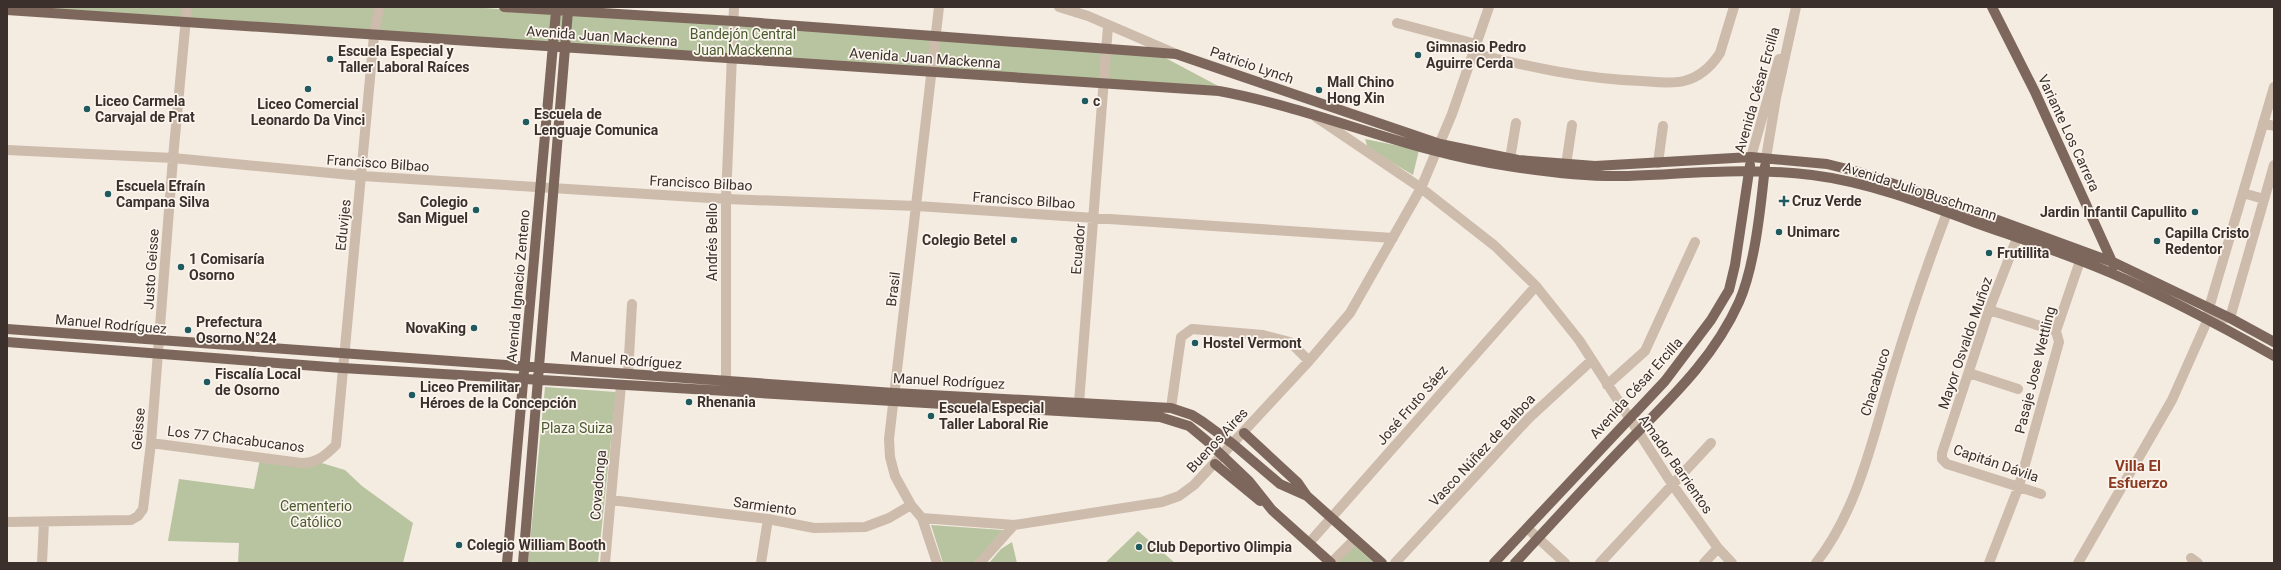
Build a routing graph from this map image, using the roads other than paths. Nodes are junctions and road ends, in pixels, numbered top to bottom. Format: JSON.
{"nodes":[{"id":1,"x":187,"y":7,"type":"edge"},
{"id":2,"x":379,"y":7,"type":"edge"},
{"id":3,"x":504,"y":7,"type":"edge"},
{"id":4,"x":734,"y":7,"type":"edge"},
{"id":5,"x":939,"y":7,"type":"edge"},
{"id":6,"x":1059,"y":7,"type":"edge"},
{"id":7,"x":1489,"y":7,"type":"edge"},
{"id":8,"x":1734,"y":7,"type":"edge"},
{"id":9,"x":1992,"y":7,"type":"edge"},
{"id":10,"x":556,"y":9,"type":"edge"},
{"id":11,"x":7,"y":10,"type":"edge"},
{"id":12,"x":568,"y":11,"type":"junction"},
{"id":13,"x":1089,"y":12,"type":"edge"},
{"id":14,"x":1795,"y":12,"type":"edge"},
{"id":15,"x":733,"y":21,"type":"junction"},
{"id":16,"x":186,"y":22,"type":"junction"},
{"id":17,"x":1397,"y":23,"type":"dead end"},
{"id":18,"x":1108,"y":26,"type":"junction"},
{"id":19,"x":374,"y":35,"type":"junction"},
{"id":20,"x":935,"y":37,"type":"junction"},
{"id":21,"x":553,"y":47,"type":"junction"},
{"id":22,"x":565,"y":48,"type":"junction"},
{"id":23,"x":1108,"y":48,"type":"junction"},
{"id":24,"x":1475,"y":48,"type":"junction"},
{"id":25,"x":1176,"y":54,"type":"junction"},
{"id":26,"x":732,"y":59,"type":"junction"},
{"id":27,"x":932,"y":72,"type":"junction"},
{"id":28,"x":1105,"y":84,"type":"junction"},
{"id":29,"x":2274,"y":87,"type":"edge"},
{"id":30,"x":1312,"y":114,"type":"junction"},
{"id":31,"x":1516,"y":123,"type":"dead end"},
{"id":32,"x":2263,"y":123,"type":"junction"},
{"id":33,"x":1572,"y":125,"type":"dead end"},
{"id":34,"x":1663,"y":126,"type":"dead end"},
{"id":35,"x":2274,"y":126,"type":"edge"},
{"id":36,"x":7,"y":150,"type":"edge"},
{"id":37,"x":1439,"y":150,"type":"junction"},
{"id":38,"x":1752,"y":157,"type":"junction"},
{"id":39,"x":173,"y":158,"type":"junction"},
{"id":40,"x":1766,"y":158,"type":"junction"},
{"id":41,"x":1510,"y":159,"type":"junction"},
{"id":42,"x":1658,"y":163,"type":"junction"},
{"id":43,"x":1566,"y":165,"type":"junction"},
{"id":44,"x":2274,"y":165,"type":"edge"},
{"id":45,"x":1749,"y":170,"type":"junction"},
{"id":46,"x":1765,"y":171,"type":"junction"},
{"id":47,"x":362,"y":176,"type":"junction"},
{"id":48,"x":540,"y":187,"type":"junction"},
{"id":49,"x":553,"y":188,"type":"junction"},
{"id":50,"x":1421,"y":188,"type":"junction"},
{"id":51,"x":2243,"y":193,"type":"junction"},
{"id":52,"x":726,"y":199,"type":"junction"},
{"id":53,"x":2264,"y":199,"type":"junction"},
{"id":54,"x":917,"y":206,"type":"junction"},
{"id":55,"x":1949,"y":208,"type":"junction"},
{"id":56,"x":1094,"y":218,"type":"junction"},
{"id":57,"x":1741,"y":230,"type":"junction"},
{"id":58,"x":1393,"y":238,"type":"junction"},
{"id":59,"x":2017,"y":238,"type":"junction"},
{"id":60,"x":1755,"y":239,"type":"junction"},
{"id":61,"x":1695,"y":242,"type":"dead end"},
{"id":62,"x":2080,"y":261,"type":"junction"},
{"id":63,"x":2113,"y":268,"type":"junction"},
{"id":64,"x":1536,"y":286,"type":"junction"},
{"id":65,"x":1729,"y":290,"type":"junction"},
{"id":66,"x":1739,"y":302,"type":"junction"},
{"id":67,"x":632,"y":304,"type":"dead end"},
{"id":68,"x":2209,"y":308,"type":"junction"},
{"id":69,"x":1989,"y":310,"type":"junction"},
{"id":70,"x":2230,"y":318,"type":"junction"},
{"id":71,"x":2208,"y":320,"type":"junction"},
{"id":72,"x":7,"y":330,"type":"edge"},
{"id":73,"x":2056,"y":332,"type":"junction"},
{"id":74,"x":7,"y":342,"type":"edge"},
{"id":75,"x":159,"y":342,"type":"junction"},
{"id":76,"x":2274,"y":342,"type":"edge"},
{"id":77,"x":158,"y":354,"type":"junction"},
{"id":78,"x":344,"y":354,"type":"junction"},
{"id":79,"x":1686,"y":355,"type":"junction"},
{"id":80,"x":2274,"y":356,"type":"edge"},
{"id":81,"x":1592,"y":360,"type":"junction"},
{"id":82,"x":1310,"y":361,"type":"junction"},
{"id":83,"x":1700,"y":365,"type":"junction"},
{"id":84,"x":525,"y":367,"type":"junction"},
{"id":85,"x":342,"y":368,"type":"junction"},
{"id":86,"x":540,"y":368,"type":"junction"},
{"id":87,"x":1969,"y":373,"type":"junction"},
{"id":88,"x":628,"y":374,"type":"junction"},
{"id":89,"x":524,"y":379,"type":"junction"},
{"id":90,"x":539,"y":380,"type":"junction"},
{"id":91,"x":726,"y":381,"type":"junction"},
{"id":92,"x":621,"y":385,"type":"junction"},
{"id":93,"x":1607,"y":385,"type":"junction"},
{"id":94,"x":2018,"y":389,"type":"dead end"},
{"id":95,"x":894,"y":397,"type":"junction"},
{"id":96,"x":1079,"y":403,"type":"junction"},
{"id":97,"x":1171,"y":408,"type":"junction"},
{"id":98,"x":1628,"y":419,"type":"junction"},
{"id":99,"x":1638,"y":432,"type":"junction"},
{"id":100,"x":1244,"y":433,"type":"junction"},
{"id":101,"x":151,"y":443,"type":"junction"},
{"id":102,"x":1711,"y":443,"type":"dead end"},
{"id":103,"x":1233,"y":444,"type":"junction"},
{"id":104,"x":336,"y":445,"type":"joint"},
{"id":105,"x":1223,"y":456,"type":"junction"},
{"id":106,"x":1942,"y":459,"type":"joint"},
{"id":107,"x":1215,"y":464,"type":"junction"},
{"id":108,"x":1672,"y":484,"type":"junction"},
{"id":109,"x":2019,"y":486,"type":"junction"},
{"id":110,"x":2041,"y":494,"type":"dead end"},
{"id":111,"x":1307,"y":496,"type":"junction"},
{"id":112,"x":610,"y":500,"type":"junction"},
{"id":113,"x":911,"y":505,"type":"junction"},
{"id":114,"x":1272,"y":510,"type":"junction"},
{"id":115,"x":1331,"y":517,"type":"junction"},
{"id":116,"x":922,"y":518,"type":"junction"},
{"id":117,"x":768,"y":520,"type":"junction"},
{"id":118,"x":7,"y":522,"type":"edge"},
{"id":119,"x":44,"y":522,"type":"junction"},
{"id":120,"x":1014,"y":525,"type":"junction"},
{"id":121,"x":1527,"y":528,"type":"junction"},
{"id":122,"x":1538,"y":538,"type":"junction"},
{"id":123,"x":1355,"y":539,"type":"junction"},
{"id":124,"x":1309,"y":543,"type":"junction"},
{"id":125,"x":1718,"y":548,"type":"junction"},
{"id":126,"x":42,"y":563,"type":"edge"},
{"id":127,"x":507,"y":563,"type":"edge"},
{"id":128,"x":523,"y":563,"type":"edge"},
{"id":129,"x":605,"y":563,"type":"edge"},
{"id":130,"x":761,"y":563,"type":"edge"},
{"id":131,"x":937,"y":563,"type":"edge"},
{"id":132,"x":980,"y":563,"type":"edge"},
{"id":133,"x":1331,"y":563,"type":"edge"},
{"id":134,"x":1382,"y":563,"type":"edge"},
{"id":135,"x":1395,"y":563,"type":"edge"},
{"id":136,"x":1494,"y":563,"type":"edge"},
{"id":137,"x":1515,"y":563,"type":"edge"},
{"id":138,"x":1565,"y":563,"type":"edge"},
{"id":139,"x":1600,"y":563,"type":"edge"},
{"id":140,"x":1704,"y":563,"type":"edge"},
{"id":141,"x":1732,"y":563,"type":"edge"},
{"id":142,"x":1816,"y":563,"type":"edge"},
{"id":143,"x":1989,"y":563,"type":"edge"},
{"id":144,"x":2078,"y":563,"type":"edge"}],
"edges":[{"from":1,"to":16,"type":"street","name":"Justo Geisse"},
{"from":2,"to":19,"type":"street","name":"Eduvijes"},
{"from":3,"to":10,"type":"main road","name":"Avenida Juan Mackenna"},
{"from":4,"to":15,"type":"street","name":"Andrés Bello"},
{"from":5,"to":20,"type":"street","name":"Brasil"},
{"from":6,"to":13,"type":"street","name":"Patricio Lynch"},
{"from":7,"to":24,"type":"street","name":"Buenos Aires"},
{"from":8,"to":24,"type":"street"},
{"from":9,"to":63,"type":"main road","name":"Variante Los Carrera"},
{"from":10,"to":12,"type":"main road","name":"Avenida Juan Mackenna"},
{"from":10,"to":21,"type":"main road","name":"Avenida Ignacio Zenteno"},
{"from":11,"to":16,"type":"main road","name":"Avenida Juan Mackenna"},
{"from":12,"to":15,"type":"main road","name":"Avenida Juan Mackenna"},
{"from":12,"to":22,"type":"main road","name":"Avenida Ignacio Zenteno"},
{"from":13,"to":18,"type":"street","name":"Patricio Lynch"},
{"from":14,"to":38,"type":"street","name":"Avenida César Ercilla"},
{"from":14,"to":40,"type":"street","name":"Avenida César Ercilla"},
{"from":15,"to":20,"type":"main road","name":"Avenida Juan Mackenna"},
{"from":15,"to":26,"type":"street","name":"Andrés Bello"},
{"from":16,"to":19,"type":"main road","name":"Avenida Juan Mackenna"},
{"from":16,"to":39,"type":"street","name":"Justo Geisse"},
{"from":17,"to":24,"type":"street"},
{"from":18,"to":23,"type":"street","name":"Ecuador"},
{"from":18,"to":25,"type":"street","name":"Patricio Lynch"},
{"from":19,"to":21,"type":"main road","name":"Avenida Juan Mackenna"},
{"from":19,"to":47,"type":"street","name":"Eduvijes"},
{"from":20,"to":23,"type":"main road","name":"Avenida Juan Mackenna"},
{"from":20,"to":27,"type":"street","name":"Brasil"},
{"from":21,"to":22,"type":"main road","name":"Avenida Juan Mackenna"},
{"from":21,"to":48,"type":"main road","name":"Avenida Ignacio Zenteno"},
{"from":22,"to":26,"type":"main road","name":"Avenida Juan Mackenna"},
{"from":22,"to":49,"type":"main road","name":"Avenida Ignacio Zenteno"},
{"from":23,"to":25,"type":"main road","name":"Avenida Juan Mackenna"},
{"from":23,"to":28,"type":"street","name":"Ecuador"},
{"from":24,"to":37,"type":"street","name":"Buenos Aires"},
{"from":25,"to":37,"type":"main road","name":"Patricio Lynch"},
{"from":26,"to":27,"type":"main road","name":"Avenida Juan Mackenna"},
{"from":26,"to":52,"type":"street","name":"Andrés Bello"},
{"from":27,"to":28,"type":"main road","name":"Avenida Juan Mackenna"},
{"from":27,"to":54,"type":"street","name":"Brasil"},
{"from":28,"to":30,"type":"main road","name":"Avenida Juan Mackenna"},
{"from":28,"to":56,"type":"street","name":"Ecuador"},
{"from":29,"to":32,"type":"street"},
{"from":30,"to":37,"type":"main road","name":"Avenida Juan Mackenna"},
{"from":30,"to":50,"type":"street","name":"Avenida Juan Mackenna"},
{"from":31,"to":41,"type":"street"},
{"from":32,"to":35,"type":"street"},
{"from":32,"to":51,"type":"street"},
{"from":33,"to":43,"type":"street"},
{"from":34,"to":42,"type":"street"},
{"from":36,"to":39,"type":"street","name":"Francisco Bilbao"},
{"from":37,"to":41,"type":"main road","name":"Avenida Julio Buschmann"},
{"from":37,"to":45,"type":"main road","name":"Avenida Julio Buschmann"},
{"from":37,"to":50,"type":"street","name":"Buenos Aires"},
{"from":38,"to":40,"type":"main road","name":"Avenida Julio Buschmann"},
{"from":38,"to":42,"type":"main road","name":"Avenida Julio Buschmann"},
{"from":38,"to":45,"type":"main road","name":"Avenida César Ercilla"},
{"from":39,"to":47,"type":"street","name":"Francisco Bilbao"},
{"from":39,"to":75,"type":"street","name":"Justo Geisse"},
{"from":40,"to":46,"type":"main road","name":"Avenida César Ercilla"},
{"from":40,"to":55,"type":"main road","name":"Avenida Julio Buschmann"},
{"from":41,"to":43,"type":"main road","name":"Avenida Julio Buschmann"},
{"from":42,"to":43,"type":"main road","name":"Avenida Julio Buschmann"},
{"from":44,"to":53,"type":"street"},
{"from":45,"to":46,"type":"main road","name":"Avenida Julio Buschmann"},
{"from":45,"to":57,"type":"main road","name":"Avenida César Ercilla"},
{"from":46,"to":55,"type":"main road","name":"Avenida Julio Buschmann"},
{"from":46,"to":60,"type":"main road","name":"Avenida César Ercilla"},
{"from":47,"to":48,"type":"street","name":"Francisco Bilbao"},
{"from":47,"to":78,"type":"street","name":"Eduvijes"},
{"from":48,"to":49,"type":"street","name":"Francisco Bilbao"},
{"from":48,"to":84,"type":"main road","name":"Avenida Ignacio Zenteno"},
{"from":49,"to":52,"type":"street","name":"Francisco Bilbao"},
{"from":49,"to":86,"type":"main road","name":"Avenida Ignacio Zenteno"},
{"from":50,"to":58,"type":"street","name":"Buenos Aires"},
{"from":50,"to":64,"type":"street","name":"Amador Barrientos"},
{"from":51,"to":53,"type":"street"},
{"from":51,"to":68,"type":"street"},
{"from":52,"to":54,"type":"street","name":"Francisco Bilbao"},
{"from":52,"to":91,"type":"street","name":"Andrés Bello"},
{"from":53,"to":70,"type":"street"},
{"from":54,"to":56,"type":"street","name":"Francisco Bilbao"},
{"from":54,"to":95,"type":"street","name":"Brasil"},
{"from":55,"to":59,"type":"main road","name":"Avenida Julio Buschmann"},
{"from":55,"to":63,"type":"main road","name":"Avenida Julio Buschmann"},
{"from":55,"to":142,"type":"street","name":"Chacabuco"},
{"from":56,"to":58,"type":"street","name":"Francisco Bilbao"},
{"from":56,"to":96,"type":"street","name":"Ecuador"},
{"from":57,"to":60,"type":"main road"},
{"from":57,"to":65,"type":"main road","name":"Avenida César Ercilla"},
{"from":58,"to":82,"type":"street","name":"Buenos Aires"},
{"from":59,"to":62,"type":"main road","name":"Avenida Julio Buschmann"},
{"from":59,"to":69,"type":"street","name":"Mayor Osvaldo Muñoz"},
{"from":60,"to":66,"type":"main road","name":"Avenida César Ercilla"},
{"from":61,"to":93,"type":"street"},
{"from":62,"to":63,"type":"main road","name":"Avenida Julio Buschmann"},
{"from":62,"to":73,"type":"street","name":"Pasaje Jose Wettling"},
{"from":63,"to":68,"type":"main road","name":"Avenida Julio Buschmann"},
{"from":63,"to":71,"type":"main road","name":"Avenida Julio Buschmann"},
{"from":64,"to":81,"type":"street","name":"Amador Barrientos"},
{"from":64,"to":115,"type":"street","name":"José Fruto Sáez"},
{"from":65,"to":66,"type":"main road"},
{"from":65,"to":79,"type":"main road","name":"Avenida César Ercilla"},
{"from":66,"to":83,"type":"main road","name":"Avenida César Ercilla"},
{"from":67,"to":88,"type":"street"},
{"from":68,"to":70,"type":"main road","name":"Avenida Julio Buschmann"},
{"from":68,"to":71,"type":"street"},
{"from":69,"to":73,"type":"street"},
{"from":69,"to":87,"type":"street","name":"Mayor Osvaldo Muñoz"},
{"from":70,"to":71,"type":"street"},
{"from":70,"to":76,"type":"main road","name":"Avenida Julio Buschmann"},
{"from":71,"to":80,"type":"main road","name":"Avenida Julio Buschmann"},
{"from":71,"to":144,"type":"street"},
{"from":72,"to":75,"type":"main road","name":"Manuel Rodríguez"},
{"from":73,"to":109,"type":"street","name":"Pasaje Jose Wettling"},
{"from":74,"to":77,"type":"main road","name":"Manuel Rodríguez"},
{"from":75,"to":77,"type":"street","name":"Geisse"},
{"from":75,"to":78,"type":"main road","name":"Manuel Rodríguez"},
{"from":77,"to":85,"type":"main road","name":"Manuel Rodríguez"},
{"from":77,"to":101,"type":"street","name":"Geisse"},
{"from":78,"to":84,"type":"main road","name":"Manuel Rodríguez"},
{"from":78,"to":85,"type":"street","name":"Eduvijes"},
{"from":79,"to":83,"type":"main road"},
{"from":79,"to":98,"type":"main road","name":"Avenida César Ercilla"},
{"from":81,"to":93,"type":"street","name":"Amador Barrientos"},
{"from":81,"to":135,"type":"street","name":"Vasco Núñez de Balboa"},
{"from":82,"to":97,"type":"street"},
{"from":82,"to":100,"type":"street","name":"Buenos Aires"},
{"from":83,"to":99,"type":"main road","name":"Avenida César Ercilla"},
{"from":84,"to":86,"type":"main road","name":"Manuel Rodríguez"},
{"from":84,"to":89,"type":"main road","name":"Avenida Ignacio Zenteno"},
{"from":85,"to":89,"type":"main road","name":"Manuel Rodríguez"},
{"from":85,"to":104,"type":"street","name":"Eduvijes"},
{"from":86,"to":88,"type":"main road","name":"Manuel Rodríguez"},
{"from":86,"to":90,"type":"main road","name":"Avenida Ignacio Zenteno"},
{"from":87,"to":94,"type":"street"},
{"from":87,"to":106,"type":"street","name":"Mayor Osvaldo Muñoz"},
{"from":88,"to":91,"type":"main road","name":"Manuel Rodríguez"},
{"from":89,"to":90,"type":"main road","name":"Manuel Rodríguez"},
{"from":89,"to":127,"type":"main road","name":"Avenida Ignacio Zenteno"},
{"from":90,"to":92,"type":"main road","name":"Manuel Rodríguez"},
{"from":90,"to":128,"type":"main road","name":"Avenida Ignacio Zenteno"},
{"from":91,"to":95,"type":"main road","name":"Manuel Rodríguez"},
{"from":92,"to":95,"type":"main road","name":"Manuel Rodríguez"},
{"from":92,"to":112,"type":"street","name":"Covadonga"},
{"from":93,"to":98,"type":"street","name":"Amador Barrientos"},
{"from":95,"to":96,"type":"main road","name":"Manuel Rodríguez"},
{"from":95,"to":105,"type":"main road","name":"Manuel Rodríguez"},
{"from":95,"to":113,"type":"street","name":"Brasil"},
{"from":96,"to":97,"type":"main road","name":"Manuel Rodríguez"},
{"from":97,"to":103,"type":"main road","name":"Manuel Rodríguez"},
{"from":98,"to":99,"type":"street","name":"Amador Barrientos"},
{"from":98,"to":121,"type":"main road","name":"Avenida César Ercilla"},
{"from":99,"to":108,"type":"street","name":"Amador Barrientos"},
{"from":99,"to":122,"type":"main road","name":"Avenida César Ercilla"},
{"from":100,"to":103,"type":"street","name":"Buenos Aires"},
{"from":100,"to":111,"type":"main road"},
{"from":101,"to":104,"type":"street","name":"Los 77 Chacabucanos"},
{"from":101,"to":119,"type":"street","name":"Geisse"},
{"from":102,"to":108,"type":"street"},
{"from":103,"to":105,"type":"street","name":"Buenos Aires"},
{"from":103,"to":111,"type":"main road","name":"Manuel Rodríguez"},
{"from":105,"to":107,"type":"street","name":"Buenos Aires"},
{"from":105,"to":114,"type":"main road","name":"Manuel Rodríguez"},
{"from":106,"to":109,"type":"street","name":"Capitán Dávila"},
{"from":107,"to":114,"type":"main road"},
{"from":107,"to":120,"type":"street","name":"Buenos Aires"},
{"from":108,"to":125,"type":"street","name":"Amador Barrientos"},
{"from":108,"to":139,"type":"street"},
{"from":109,"to":110,"type":"street","name":"Capitán Dávila"},
{"from":109,"to":143,"type":"street","name":"Pasaje Jose Wettling"},
{"from":111,"to":115,"type":"main road"},
{"from":112,"to":117,"type":"street","name":"Sarmiento"},
{"from":112,"to":129,"type":"street","name":"Covadonga"},
{"from":113,"to":116,"type":"street","name":"Brasil"},
{"from":113,"to":117,"type":"street","name":"Sarmiento"},
{"from":114,"to":124,"type":"main road"},
{"from":115,"to":123,"type":"main road"},
{"from":115,"to":124,"type":"street","name":"José Fruto Sáez"},
{"from":116,"to":120,"type":"street","name":"Buenos Aires"},
{"from":116,"to":131,"type":"street","name":"Brasil"},
{"from":117,"to":130,"type":"street"},
{"from":118,"to":119,"type":"street"},
{"from":119,"to":126,"type":"street"},
{"from":120,"to":132,"type":"street"},
{"from":121,"to":122,"type":"street"},
{"from":121,"to":136,"type":"main road","name":"Avenida César Ercilla"},
{"from":122,"to":137,"type":"main road","name":"Avenida César Ercilla"},
{"from":122,"to":138,"type":"street"},
{"from":123,"to":133,"type":"street"},
{"from":123,"to":134,"type":"main road"},
{"from":124,"to":133,"type":"main road"},
{"from":125,"to":140,"type":"street"},
{"from":125,"to":141,"type":"street","name":"Amador Barrientos"}]}
